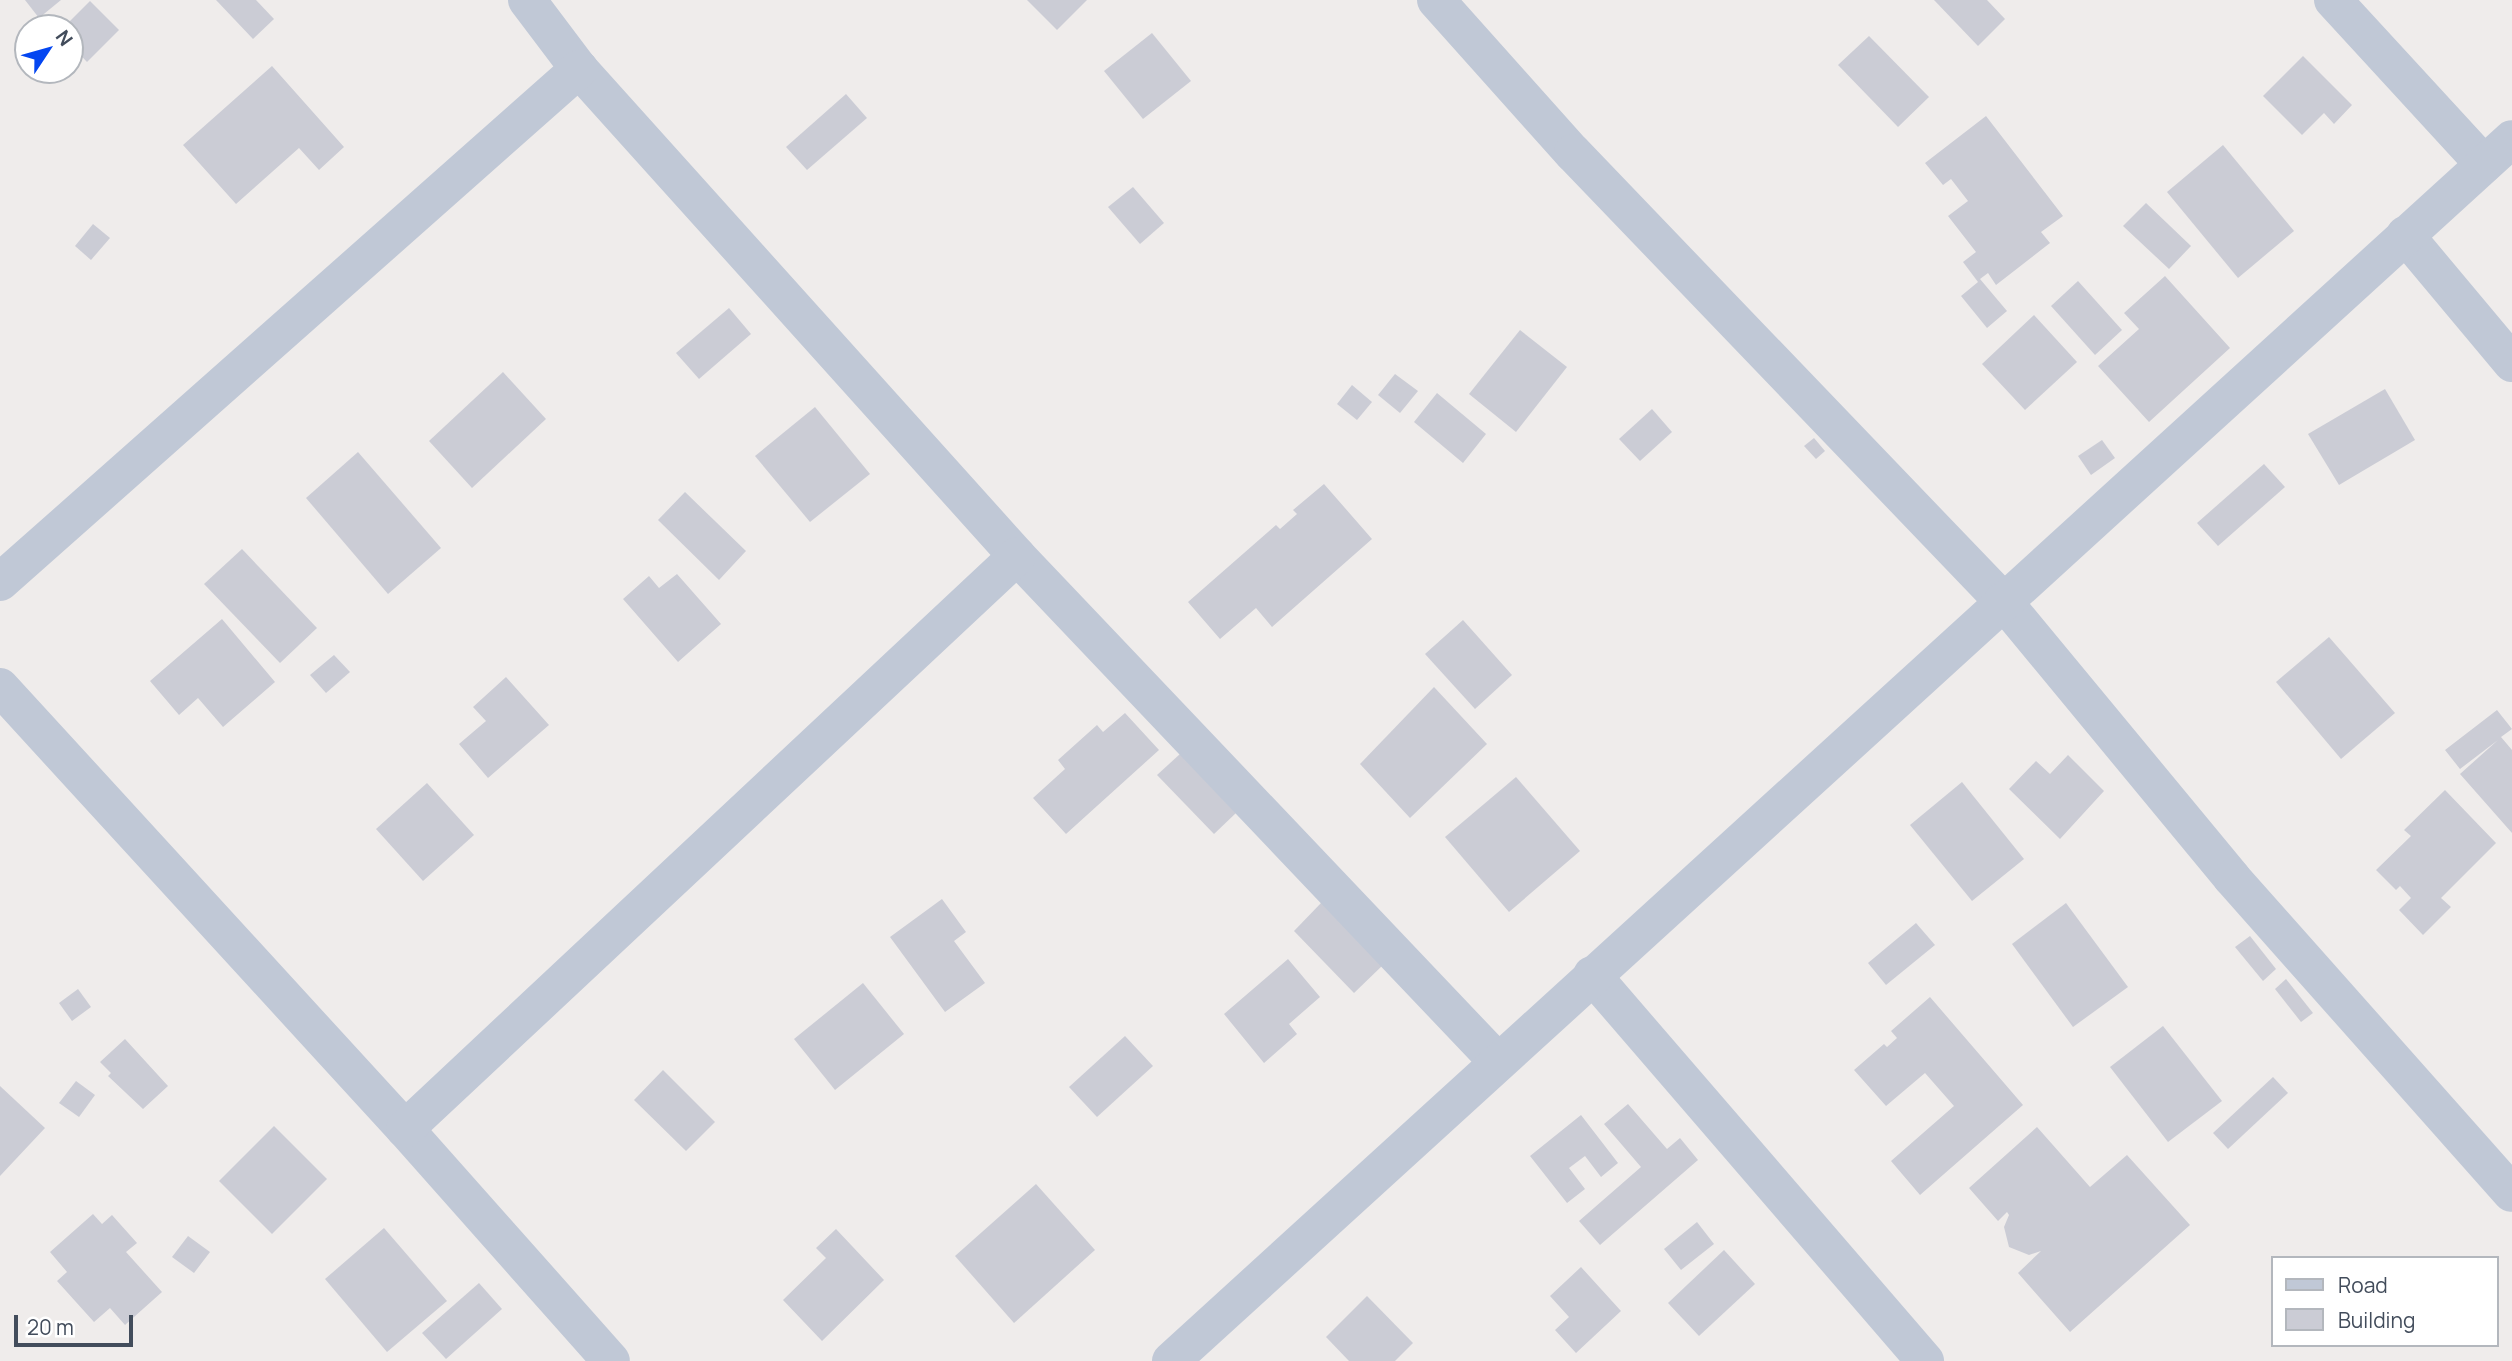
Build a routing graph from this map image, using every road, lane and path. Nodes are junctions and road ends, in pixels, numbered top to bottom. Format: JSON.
{"nodes":[{"id":1,"x":527,"y":0,"type":"edge"},
{"id":2,"x":1436,"y":0,"type":"edge"},
{"id":3,"x":2333,"y":0,"type":"edge"},
{"id":4,"x":579,"y":69,"type":"junction"},
{"id":5,"x":2512,"y":139,"type":"edge"},
{"id":6,"x":2484,"y":164,"type":"junction"},
{"id":7,"x":2405,"y":235,"type":"junction"},
{"id":8,"x":2512,"y":363,"type":"edge"},
{"id":9,"x":1017,"y":556,"type":"junction"},
{"id":10,"x":0,"y":582,"type":"edge"},
{"id":11,"x":2003,"y":601,"type":"junction"},
{"id":12,"x":0,"y":687,"type":"edge"},
{"id":13,"x":1592,"y":975,"type":"junction"},
{"id":14,"x":1497,"y":1061,"type":"junction"},
{"id":15,"x":405,"y":1129,"type":"junction"},
{"id":16,"x":2512,"y":1193,"type":"edge"},
{"id":17,"x":611,"y":1361,"type":"edge"},
{"id":18,"x":1171,"y":1361,"type":"edge"},
{"id":19,"x":1924,"y":1361,"type":"edge"}],
"edges":[{"from":1,"to":4,"type":"street"},
{"from":2,"to":11,"type":"street"},
{"from":3,"to":6,"type":"street"},
{"from":4,"to":9,"type":"street"},
{"from":4,"to":10,"type":"street"},
{"from":5,"to":6,"type":"street"},
{"from":6,"to":7,"type":"street"},
{"from":7,"to":8,"type":"street"},
{"from":7,"to":11,"type":"street"},
{"from":9,"to":14,"type":"street"},
{"from":9,"to":15,"type":"street"},
{"from":11,"to":13,"type":"street"},
{"from":11,"to":16,"type":"street"},
{"from":12,"to":15,"type":"street"},
{"from":13,"to":14,"type":"street"},
{"from":13,"to":19,"type":"street"},
{"from":14,"to":18,"type":"street"},
{"from":15,"to":17,"type":"street"}]}
